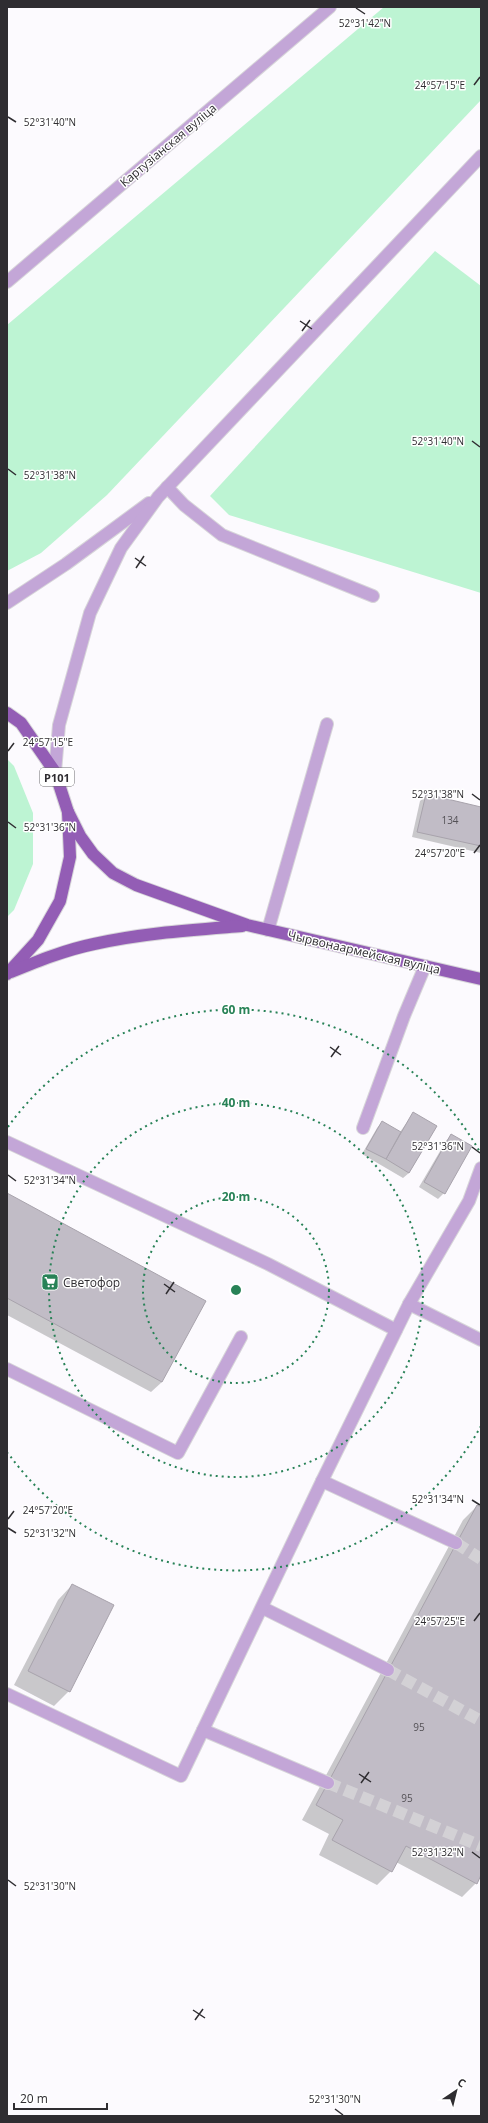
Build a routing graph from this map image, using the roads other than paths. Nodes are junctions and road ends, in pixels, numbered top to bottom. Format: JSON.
{"nodes":[{"id":1,"x":330,"y":7,"type":"edge"},
{"id":2,"x":481,"y":156,"type":"edge"},
{"id":3,"x":7,"y":282,"type":"edge"},
{"id":4,"x":167,"y":487,"type":"junction"},
{"id":5,"x":158,"y":496,"type":"junction"},
{"id":6,"x":373,"y":596,"type":"dead end"},
{"id":7,"x":7,"y":603,"type":"edge"},
{"id":8,"x":7,"y":713,"type":"edge"},
{"id":9,"x":326,"y":724,"type":"dead end"},
{"id":10,"x":55,"y":772,"type":"junction"},
{"id":11,"x":68,"y":812,"type":"junction"},
{"id":12,"x":247,"y":925,"type":"junction"},
{"id":13,"x":268,"y":930,"type":"junction"},
{"id":14,"x":425,"y":966,"type":"junction"},
{"id":15,"x":7,"y":973,"type":"edge"},
{"id":16,"x":481,"y":979,"type":"edge"},
{"id":17,"x":362,"y":1128,"type":"dead end"},
{"id":18,"x":7,"y":1142,"type":"edge"},
{"id":19,"x":481,"y":1168,"type":"edge"},
{"id":20,"x":409,"y":1304,"type":"junction"},
{"id":21,"x":396,"y":1330,"type":"junction"},
{"id":22,"x":240,"y":1337,"type":"dead end"},
{"id":23,"x":481,"y":1340,"type":"edge"},
{"id":24,"x":7,"y":1369,"type":"edge"},
{"id":25,"x":322,"y":1481,"type":"junction"},
{"id":26,"x":456,"y":1543,"type":"tunnel mouth"},
{"id":27,"x":263,"y":1608,"type":"junction"},
{"id":28,"x":388,"y":1670,"type":"tunnel mouth"},
{"id":29,"x":7,"y":1694,"type":"edge"},
{"id":30,"x":203,"y":1730,"type":"junction"},
{"id":31,"x":328,"y":1783,"type":"tunnel mouth"}],
"edges":[{"from":1,"to":3,"type":"street","name":"Картузіанская вуліца"},
{"from":2,"to":4,"type":"street"},
{"from":4,"to":5,"type":"street"},
{"from":4,"to":6,"type":"street"},
{"from":5,"to":7,"type":"street"},
{"from":5,"to":10,"type":"street"},
{"from":8,"to":10,"type":"main road","number":"Р101"},
{"from":9,"to":13,"type":"street"},
{"from":10,"to":11,"type":"main road","number":"Р101"},
{"from":11,"to":12,"type":"main road","name":"Чырвонаармейская вуліца"},
{"from":11,"to":15,"type":"main road","number":"Р101"},
{"from":12,"to":13,"type":"main road","name":"Чырвонаармейская вуліца"},
{"from":12,"to":15,"type":"main road","name":"Чырвонаармейская вуліца"},
{"from":13,"to":14,"type":"main road","name":"Чырвонаармейская вуліца"},
{"from":14,"to":16,"type":"main road","name":"Чырвонаармейская вуліца"},
{"from":14,"to":17,"type":"street"},
{"from":18,"to":21,"type":"street"},
{"from":19,"to":20,"type":"street"},
{"from":20,"to":21,"type":"street"},
{"from":20,"to":23,"type":"street"},
{"from":21,"to":25,"type":"street"},
{"from":22,"to":24,"type":"street"},
{"from":25,"to":26,"type":"street"},
{"from":25,"to":27,"type":"street"},
{"from":27,"to":28,"type":"street"},
{"from":27,"to":30,"type":"street"},
{"from":29,"to":30,"type":"street"},
{"from":30,"to":31,"type":"street"}]}
